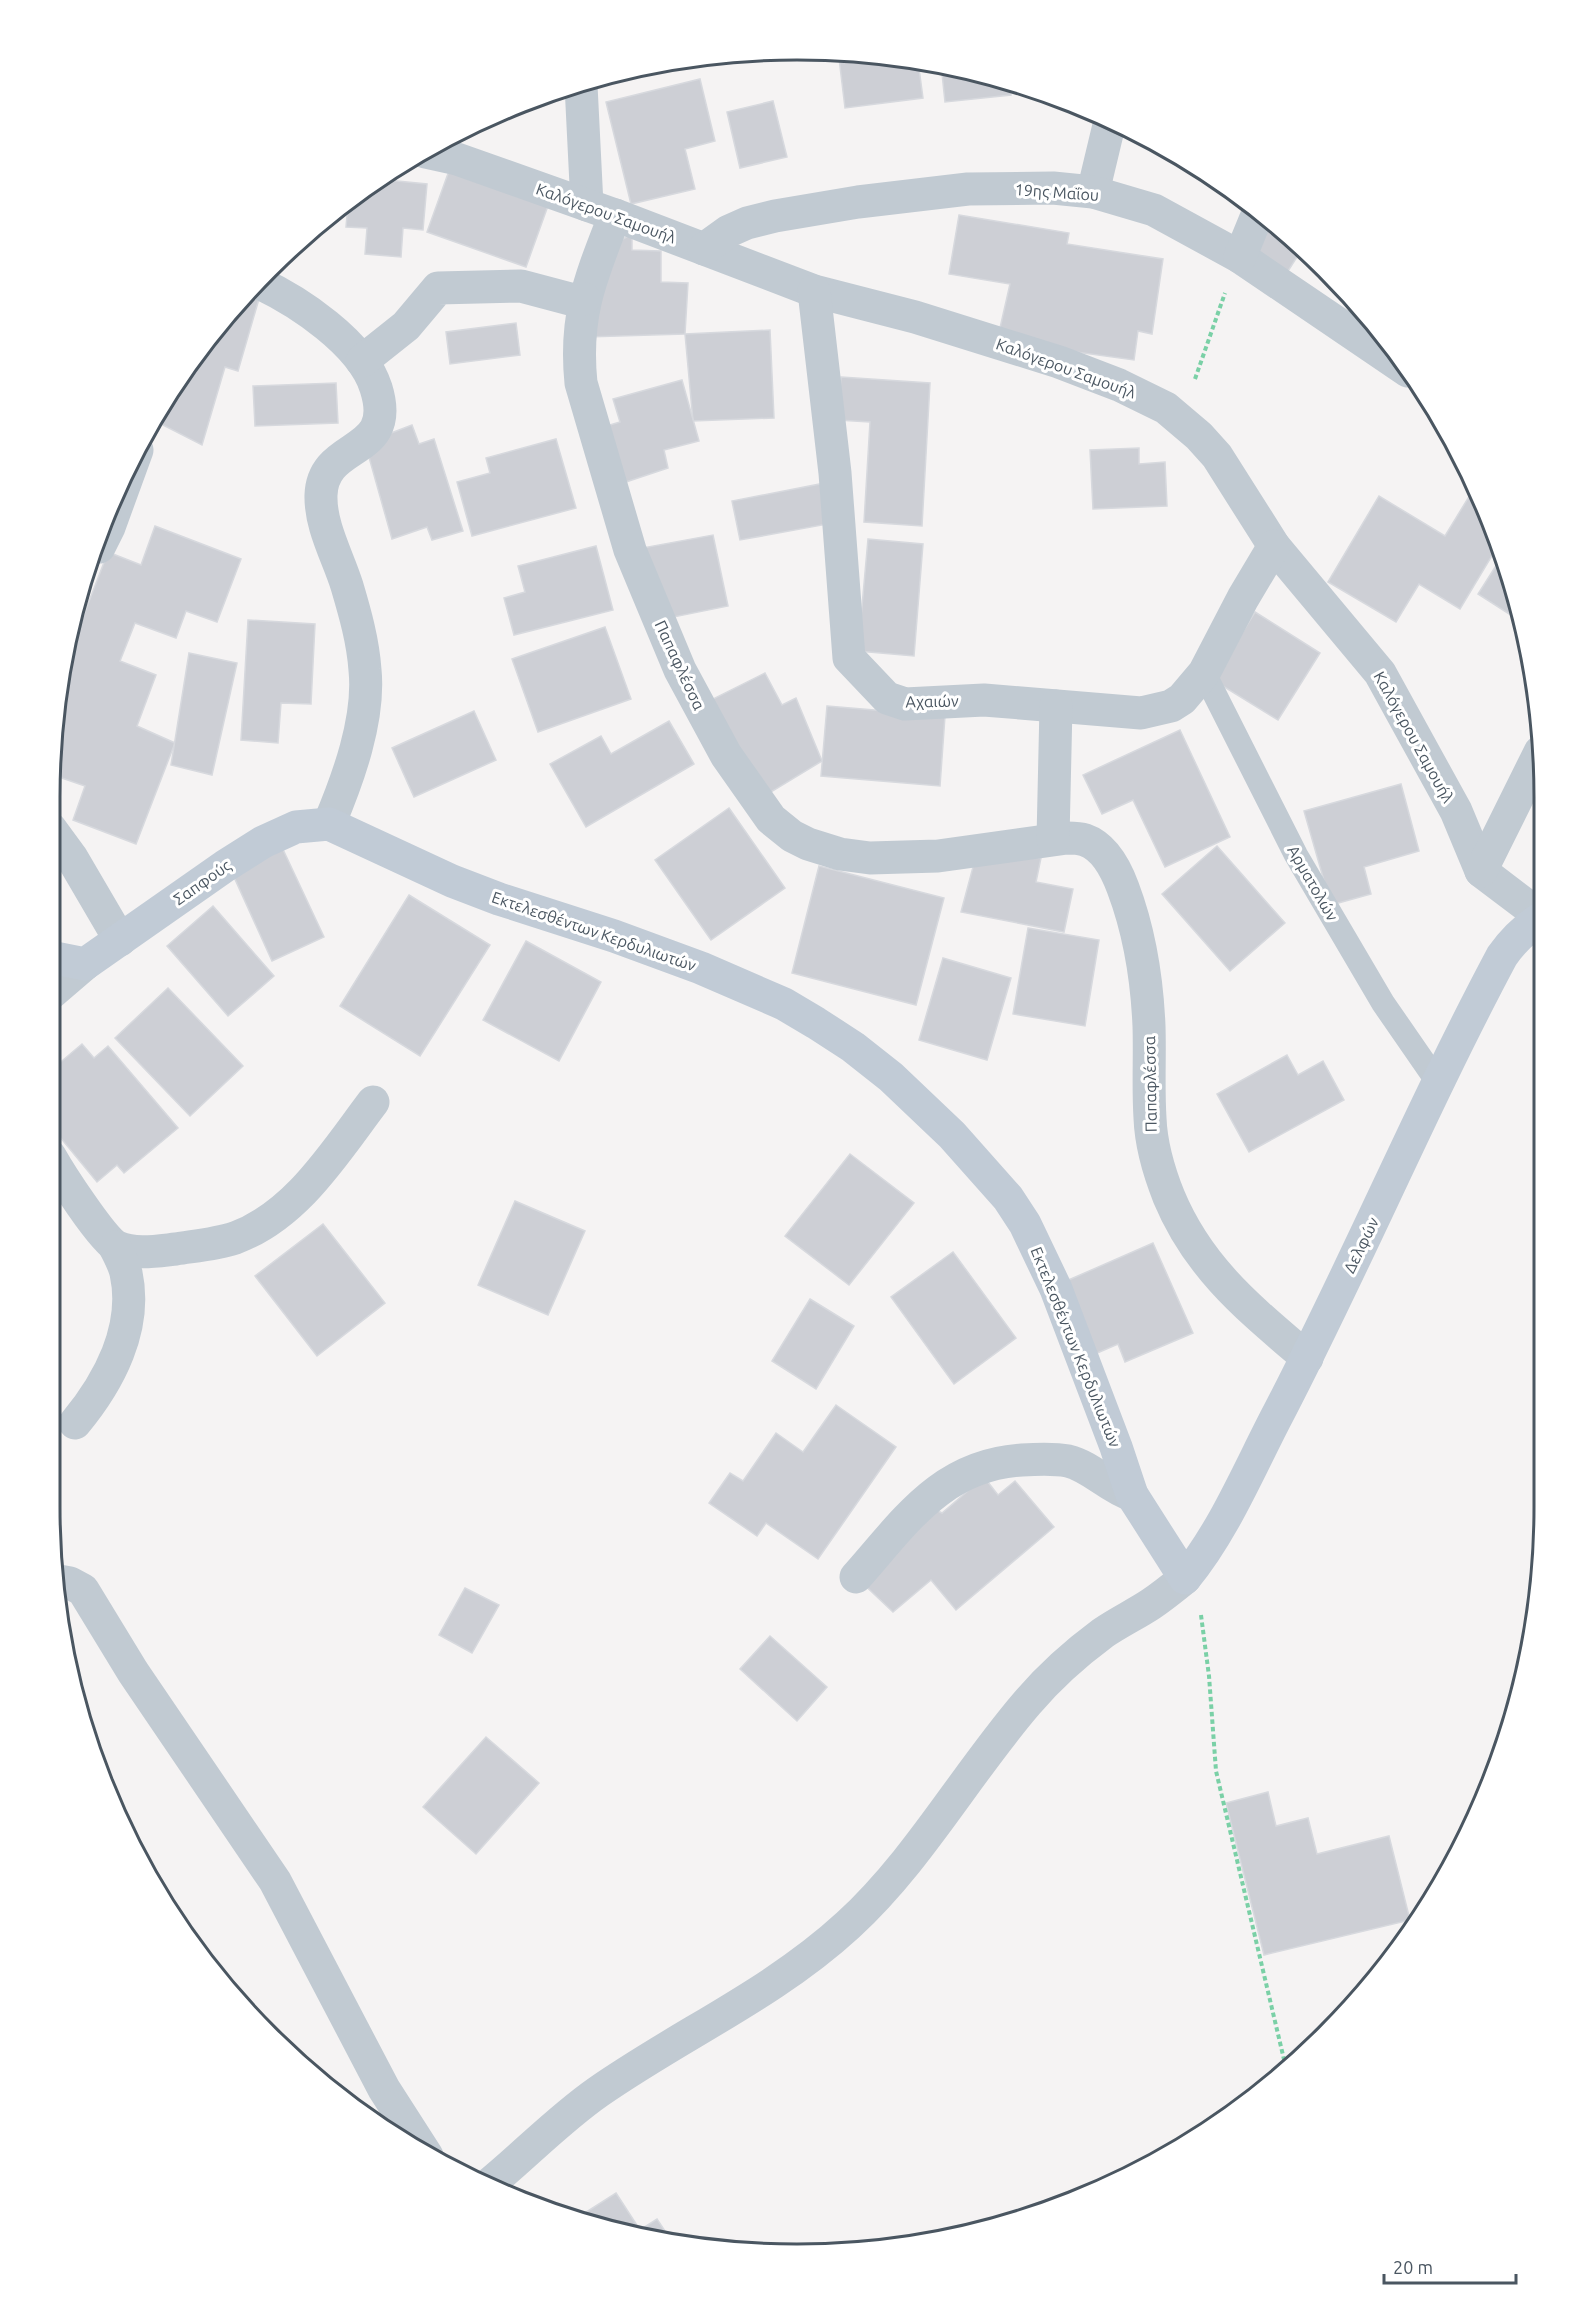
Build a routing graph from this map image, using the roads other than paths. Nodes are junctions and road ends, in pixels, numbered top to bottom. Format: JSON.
{"nodes":[{"id":1,"x":582,"y":92,"type":"edge"},
{"id":2,"x":1108,"y":129,"type":"edge"},
{"id":3,"x":437,"y":155,"type":"edge"},
{"id":4,"x":1093,"y":192,"type":"junction"},
{"id":5,"x":601,"y":210,"type":"junction"},
{"id":6,"x":1255,"y":220,"type":"edge"},
{"id":7,"x":704,"y":249,"type":"junction"},
{"id":8,"x":1240,"y":257,"type":"junction"},
{"id":9,"x":266,"y":287,"type":"edge"},
{"id":10,"x":814,"y":291,"type":"junction"},
{"id":11,"x":584,"y":299,"type":"junction"},
{"id":12,"x":1389,"y":358,"type":"edge"},
{"id":13,"x":362,"y":361,"type":"junction"},
{"id":14,"x":1274,"y":546,"type":"junction"},
{"id":15,"x":1204,"y":673,"type":"junction"},
{"id":16,"x":1056,"y":706,"type":"junction"},
{"id":17,"x":1533,"y":767,"type":"edge"},
{"id":18,"x":329,"y":824,"type":"junction"},
{"id":19,"x":1053,"y":839,"type":"junction"},
{"id":20,"x":60,"y":842,"type":"edge"},
{"id":21,"x":1481,"y":871,"type":"junction"},
{"id":22,"x":1534,"y":911,"type":"edge"},
{"id":23,"x":1534,"y":923,"type":"edge"},
{"id":24,"x":120,"y":940,"type":"junction"},
{"id":25,"x":60,"y":959,"type":"edge"},
{"id":26,"x":85,"y":964,"type":"junction"},
{"id":27,"x":60,"y":985,"type":"edge"},
{"id":28,"x":1439,"y":1084,"type":"junction"},
{"id":29,"x":373,"y":1102,"type":"dead end"},
{"id":30,"x":60,"y":1172,"type":"edge"},
{"id":31,"x":115,"y":1247,"type":"junction"},
{"id":32,"x":1307,"y":1358,"type":"junction"},
{"id":33,"x":75,"y":1423,"type":"dead end"},
{"id":34,"x":1132,"y":1495,"type":"junction"},
{"id":35,"x":856,"y":1577,"type":"dead end"},
{"id":36,"x":1185,"y":1578,"type":"junction"},
{"id":37,"x":64,"y":1582,"type":"edge"},
{"id":38,"x":416,"y":2137,"type":"edge"},
{"id":39,"x":495,"y":2179,"type":"edge"}],
"edges":[{"from":1,"to":5,"type":"street","name":"Παπαφλέσσα"},
{"from":2,"to":4,"type":"street"},
{"from":3,"to":5,"type":"street","name":"Καλόγερου Σαμουήλ"},
{"from":4,"to":7,"type":"street","name":"19ης Μαΐου"},
{"from":4,"to":8,"type":"street","name":"19ης Μαΐου"},
{"from":5,"to":7,"type":"street","name":"Καλόγερου Σαμουήλ"},
{"from":5,"to":11,"type":"street","name":"Παπαφλέσσα"},
{"from":6,"to":8,"type":"street"},
{"from":7,"to":10,"type":"street","name":"Καλόγερου Σαμουήλ"},
{"from":8,"to":12,"type":"street","name":"19ης Μαΐου"},
{"from":9,"to":13,"type":"street"},
{"from":10,"to":14,"type":"street","name":"Καλόγερου Σαμουήλ"},
{"from":10,"to":16,"type":"street","name":"Αχαιών"},
{"from":11,"to":13,"type":"street"},
{"from":11,"to":19,"type":"street","name":"Παπαφλέσσα"},
{"from":13,"to":18,"type":"street"},
{"from":14,"to":15,"type":"street","name":"Αχαιών"},
{"from":14,"to":21,"type":"street","name":"Καλόγερου Σαμουήλ"},
{"from":15,"to":16,"type":"street","name":"Αχαιών"},
{"from":15,"to":28,"type":"lane","name":"Αρματολών"},
{"from":16,"to":19,"type":"street"},
{"from":17,"to":21,"type":"street"},
{"from":18,"to":24,"type":"street","name":"Σαπφούς"},
{"from":18,"to":34,"type":"street","name":"Εκτελεσθέντων Κερδυλιωτών"},
{"from":19,"to":32,"type":"street","name":"Παπαφλέσσα"},
{"from":20,"to":24,"type":"street"},
{"from":21,"to":22,"type":"street"},
{"from":23,"to":28,"type":"street","name":"Δελφών"},
{"from":24,"to":26,"type":"street","name":"Σαπφούς"},
{"from":25,"to":26,"type":"street"},
{"from":26,"to":27,"type":"street","name":"Σαπφούς"},
{"from":28,"to":32,"type":"street","name":"Δελφών"},
{"from":29,"to":31,"type":"street"},
{"from":30,"to":31,"type":"street"},
{"from":31,"to":33,"type":"street"},
{"from":32,"to":36,"type":"street","name":"Δελφών"},
{"from":34,"to":35,"type":"street"},
{"from":34,"to":36,"type":"street","name":"Εκτελεσθέντων Κερδυλιωτών"},
{"from":36,"to":39,"type":"street"},
{"from":37,"to":38,"type":"street"}]}
